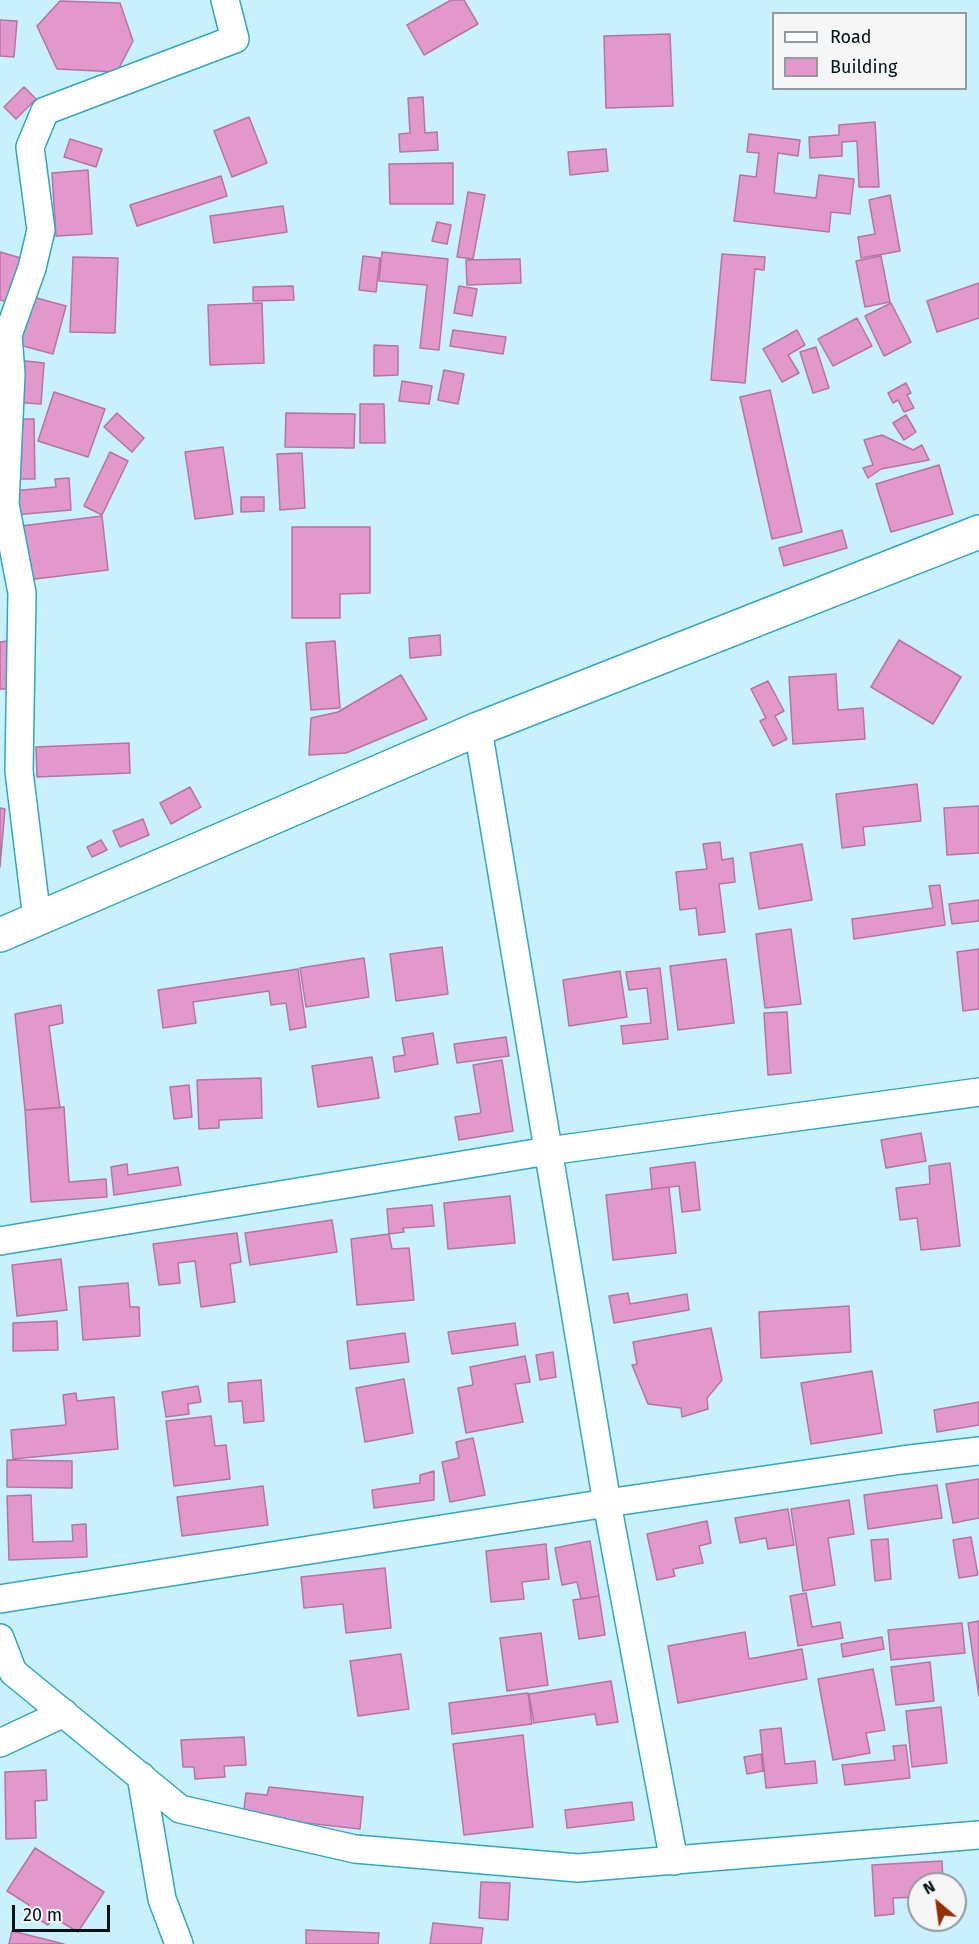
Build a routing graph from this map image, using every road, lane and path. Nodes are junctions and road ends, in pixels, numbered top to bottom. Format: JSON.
{"nodes":[{"id":1,"x":225,"y":0,"type":"edge"},
{"id":2,"x":979,"y":532,"type":"edge"},
{"id":3,"x":478,"y":729,"type":"junction"},
{"id":4,"x":37,"y":919,"type":"junction"},
{"id":5,"x":0,"y":935,"type":"edge"},
{"id":6,"x":979,"y":1092,"type":"edge"},
{"id":7,"x":548,"y":1151,"type":"junction"},
{"id":8,"x":0,"y":1241,"type":"edge"},
{"id":9,"x":979,"y":1451,"type":"edge"},
{"id":10,"x":607,"y":1503,"type":"junction"},
{"id":11,"x":0,"y":1599,"type":"edge"},
{"id":12,"x":0,"y":1638,"type":"edge"},
{"id":13,"x":64,"y":1713,"type":"junction"},
{"id":14,"x":0,"y":1743,"type":"edge"},
{"id":15,"x":141,"y":1776,"type":"junction"},
{"id":16,"x":979,"y":1835,"type":"edge"},
{"id":17,"x":674,"y":1861,"type":"junction"},
{"id":18,"x":179,"y":1944,"type":"edge"}],
"edges":[{"from":1,"to":4,"type":"street"},
{"from":2,"to":3,"type":"main road"},
{"from":3,"to":4,"type":"main road"},
{"from":3,"to":7,"type":"street"},
{"from":4,"to":5,"type":"main road"},
{"from":6,"to":7,"type":"street"},
{"from":7,"to":8,"type":"street"},
{"from":7,"to":10,"type":"street"},
{"from":9,"to":10,"type":"street"},
{"from":10,"to":11,"type":"street"},
{"from":10,"to":17,"type":"street"},
{"from":12,"to":13,"type":"street"},
{"from":13,"to":14,"type":"street"},
{"from":13,"to":15,"type":"street"},
{"from":15,"to":17,"type":"street"},
{"from":15,"to":18,"type":"street"},
{"from":16,"to":17,"type":"street"}]}
